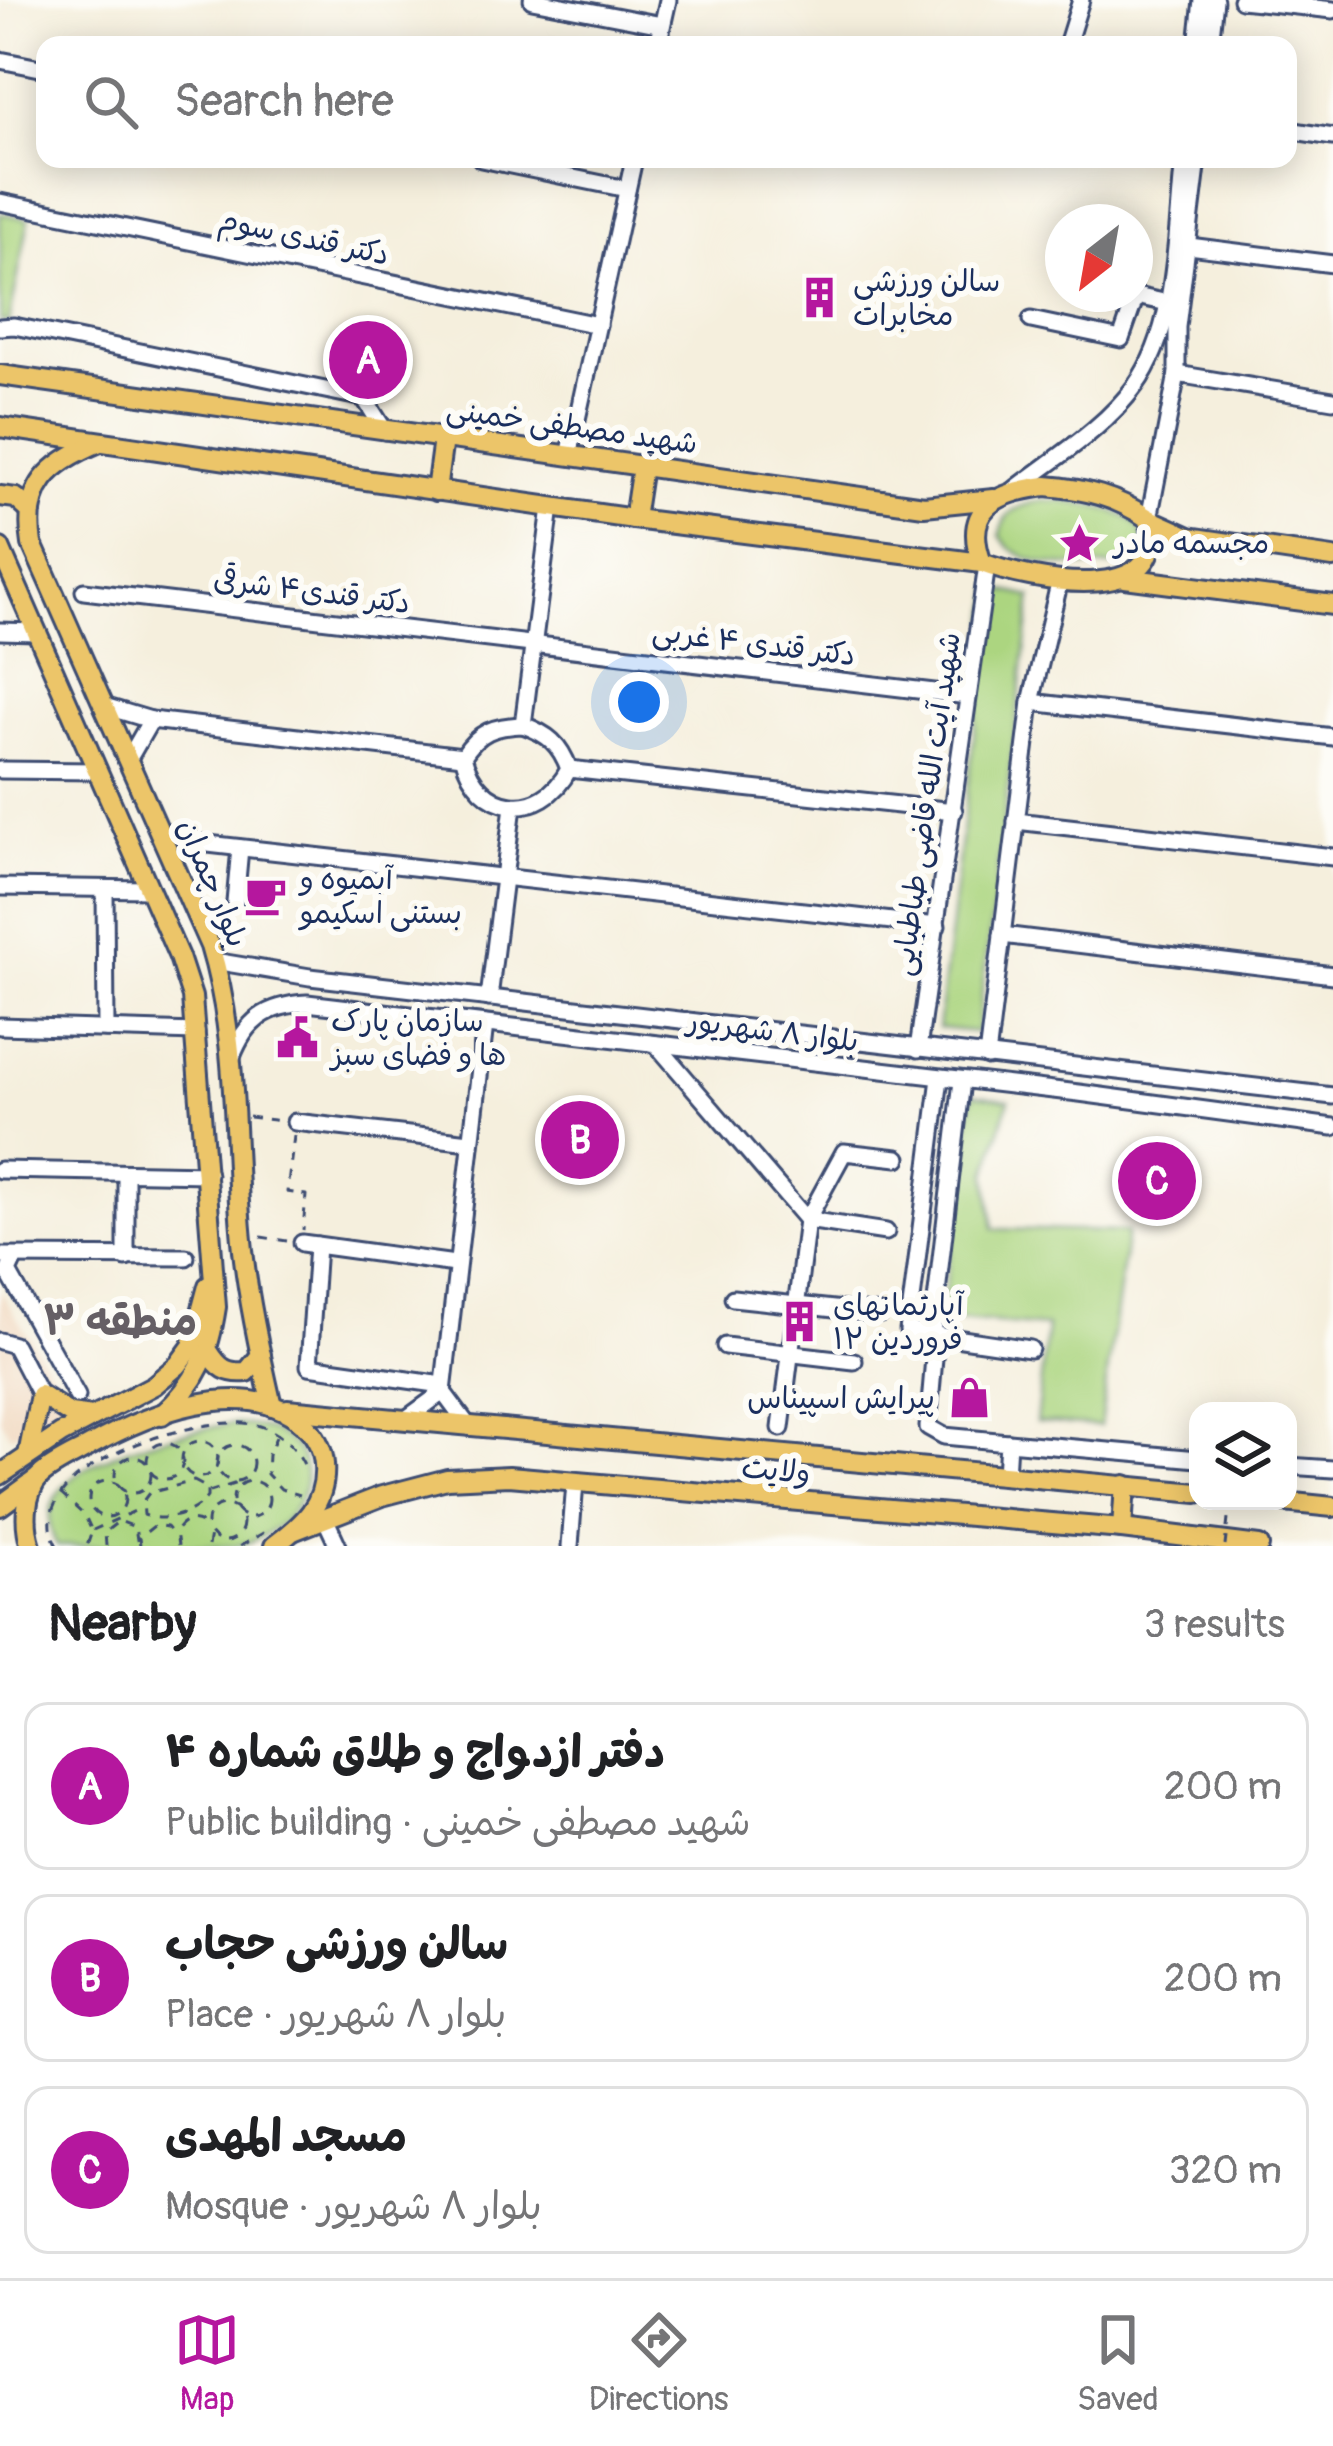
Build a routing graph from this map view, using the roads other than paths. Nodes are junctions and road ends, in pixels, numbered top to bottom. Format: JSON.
{"nodes":[{"id":1,"x":532,"y":0,"type":"edge"},
{"id":2,"x":668,"y":0,"type":"edge"},
{"id":3,"x":1081,"y":0,"type":"edge"},
{"id":4,"x":1202,"y":0,"type":"edge"},
{"id":5,"x":1214,"y":0,"type":"edge"},
{"id":6,"x":1241,"y":0,"type":"edge"},
{"id":7,"x":1333,"y":10,"type":"edge"},
{"id":8,"x":662,"y":25,"type":"junction"},
{"id":9,"x":660,"y":36,"type":"edge"},
{"id":10,"x":1070,"y":36,"type":"edge"},
{"id":11,"x":1198,"y":36,"type":"edge"},
{"id":12,"x":1211,"y":36,"type":"edge"},
{"id":13,"x":0,"y":60,"type":"edge"},
{"id":14,"x":36,"y":68,"type":"edge"},
{"id":15,"x":1297,"y":131,"type":"edge"},
{"id":16,"x":1333,"y":137,"type":"edge"},
{"id":17,"x":525,"y":168,"type":"edge"},
{"id":18,"x":632,"y":168,"type":"edge"},
{"id":19,"x":1183,"y":168,"type":"edge"},
{"id":20,"x":1197,"y":168,"type":"edge"},
{"id":21,"x":627,"y":189,"type":"junction"},
{"id":22,"x":0,"y":202,"type":"edge"},
{"id":23,"x":1189,"y":246,"type":"junction"},
{"id":24,"x":1333,"y":264,"type":"edge"},
{"id":25,"x":1168,"y":303,"type":"junction"},
{"id":26,"x":1030,"y":320,"type":"dead end"},
{"id":27,"x":598,"y":326,"type":"junction"},
{"id":28,"x":0,"y":328,"type":"edge"},
{"id":29,"x":1177,"y":374,"type":"junction"},
{"id":30,"x":0,"y":375,"type":"edge"},
{"id":31,"x":1333,"y":400,"type":"edge"},
{"id":32,"x":0,"y":427,"type":"edge"},
{"id":33,"x":385,"y":430,"type":"junction"},
{"id":34,"x":443,"y":439,"type":"junction"},
{"id":35,"x":100,"y":442,"type":"junction"},
{"id":36,"x":569,"y":456,"type":"junction"},
{"id":37,"x":642,"y":466,"type":"junction"},
{"id":38,"x":1014,"y":490,"type":"junction"},
{"id":39,"x":436,"y":491,"type":"junction"},
{"id":40,"x":0,"y":496,"type":"edge"},
{"id":41,"x":994,"y":499,"type":"junction"},
{"id":42,"x":550,"y":507,"type":"junction"},
{"id":43,"x":27,"y":508,"type":"junction"},
{"id":44,"x":634,"y":519,"type":"junction"},
{"id":45,"x":1149,"y":519,"type":"junction"},
{"id":46,"x":0,"y":548,"type":"edge"},
{"id":47,"x":1333,"y":558,"type":"edge"},
{"id":48,"x":985,"y":564,"type":"junction"},
{"id":49,"x":1125,"y":578,"type":"junction"},
{"id":50,"x":1060,"y":580,"type":"junction"},
{"id":51,"x":84,"y":592,"type":"dead end"},
{"id":52,"x":1333,"y":604,"type":"edge"},
{"id":53,"x":0,"y":631,"type":"edge"},
{"id":54,"x":35,"y":632,"type":"junction"},
{"id":55,"x":533,"y":644,"type":"junction"},
{"id":56,"x":968,"y":696,"type":"junction"},
{"id":57,"x":1030,"y":702,"type":"junction"},
{"id":58,"x":104,"y":706,"type":"junction"},
{"id":59,"x":151,"y":720,"type":"junction"},
{"id":60,"x":523,"y":725,"type":"junction"},
{"id":61,"x":1333,"y":737,"type":"edge"},
{"id":62,"x":463,"y":756,"type":"junction"},
{"id":63,"x":128,"y":760,"type":"junction"},
{"id":64,"x":569,"y":769,"type":"junction"},
{"id":65,"x":0,"y":770,"type":"edge"},
{"id":66,"x":97,"y":772,"type":"junction"},
{"id":67,"x":513,"y":806,"type":"junction"},
{"id":68,"x":954,"y":811,"type":"junction"},
{"id":69,"x":1016,"y":821,"type":"junction"},
{"id":70,"x":200,"y":843,"type":"dead end"},
{"id":71,"x":240,"y":848,"type":"junction"},
{"id":72,"x":1333,"y":856,"type":"edge"},
{"id":73,"x":503,"y":879,"type":"junction"},
{"id":74,"x":0,"y":887,"type":"edge"},
{"id":75,"x":105,"y":889,"type":"junction"},
{"id":76,"x":149,"y":889,"type":"junction"},
{"id":77,"x":235,"y":902,"type":"dead end"},
{"id":78,"x":937,"y":926,"type":"junction"},
{"id":79,"x":1002,"y":935,"type":"junction"},
{"id":80,"x":214,"y":961,"type":"junction"},
{"id":81,"x":1333,"y":975,"type":"edge"},
{"id":82,"x":403,"y":988,"type":"junction"},
{"id":83,"x":489,"y":998,"type":"junction"},
{"id":84,"x":400,"y":1014,"type":"junction"},
{"id":85,"x":485,"y":1024,"type":"junction"},
{"id":86,"x":0,"y":1026,"type":"edge"},
{"id":87,"x":106,"y":1029,"type":"junction"},
{"id":88,"x":753,"y":1030,"type":"junction"},
{"id":89,"x":196,"y":1032,"type":"junction"},
{"id":90,"x":920,"y":1040,"type":"junction"},
{"id":91,"x":656,"y":1045,"type":"junction"},
{"id":92,"x":988,"y":1050,"type":"junction"},
{"id":93,"x":750,"y":1055,"type":"junction"},
{"id":94,"x":232,"y":1058,"type":"junction"},
{"id":95,"x":1083,"y":1066,"type":"junction"},
{"id":96,"x":940,"y":1078,"type":"junction"},
{"id":97,"x":962,"y":1081,"type":"junction"},
{"id":98,"x":1079,"y":1093,"type":"junction"},
{"id":99,"x":1333,"y":1096,"type":"edge"},
{"id":100,"x":296,"y":1123,"type":"road end"},
{"id":101,"x":1333,"y":1127,"type":"edge"},
{"id":102,"x":470,"y":1142,"type":"junction"},
{"id":103,"x":898,"y":1158,"type":"dead end"},
{"id":104,"x":0,"y":1171,"type":"edge"},
{"id":105,"x":208,"y":1174,"type":"junction"},
{"id":106,"x":127,"y":1175,"type":"junction"},
{"id":107,"x":807,"y":1220,"type":"junction"},
{"id":108,"x":886,"y":1232,"type":"dead end"},
{"id":109,"x":7,"y":1257,"type":"edge"},
{"id":110,"x":186,"y":1257,"type":"dead end"},
{"id":111,"x":126,"y":1258,"type":"junction"},
{"id":112,"x":215,"y":1258,"type":"junction"},
{"id":113,"x":454,"y":1264,"type":"junction"},
{"id":114,"x":733,"y":1298,"type":"dead end"},
{"id":115,"x":796,"y":1305,"type":"junction"},
{"id":116,"x":880,"y":1314,"type":"dead end"},
{"id":117,"x":934,"y":1335,"type":"junction"},
{"id":118,"x":0,"y":1341,"type":"edge"},
{"id":119,"x":725,"y":1346,"type":"dead end"},
{"id":120,"x":1030,"y":1349,"type":"dead end"},
{"id":121,"x":209,"y":1352,"type":"junction"},
{"id":122,"x":790,"y":1353,"type":"junction"},
{"id":123,"x":261,"y":1355,"type":"junction"},
{"id":124,"x":854,"y":1361,"type":"dead end"},
{"id":125,"x":443,"y":1388,"type":"junction"},
{"id":126,"x":40,"y":1395,"type":"junction"},
{"id":127,"x":77,"y":1396,"type":"dead end"},
{"id":128,"x":279,"y":1407,"type":"junction"},
{"id":129,"x":162,"y":1415,"type":"junction"},
{"id":130,"x":92,"y":1417,"type":"junction"},
{"id":131,"x":406,"y":1419,"type":"junction"},
{"id":132,"x":469,"y":1427,"type":"junction"},
{"id":133,"x":781,"y":1428,"type":"dead end"},
{"id":134,"x":1007,"y":1442,"type":"junction"},
{"id":135,"x":28,"y":1455,"type":"junction"},
{"id":136,"x":1189,"y":1458,"type":"edge"},
{"id":137,"x":1297,"y":1467,"type":"edge"},
{"id":138,"x":1333,"y":1469,"type":"edge"},
{"id":139,"x":1006,"y":1474,"type":"junction"},
{"id":140,"x":0,"y":1475,"type":"edge"},
{"id":141,"x":37,"y":1478,"type":"junction"},
{"id":142,"x":575,"y":1483,"type":"junction"},
{"id":143,"x":1125,"y":1485,"type":"junction"},
{"id":144,"x":1189,"y":1492,"type":"edge"},
{"id":145,"x":1297,"y":1503,"type":"edge"},
{"id":146,"x":0,"y":1506,"type":"edge"},
{"id":147,"x":1333,"y":1507,"type":"edge"},
{"id":148,"x":325,"y":1518,"type":"junction"},
{"id":149,"x":1123,"y":1529,"type":"junction"},
{"id":150,"x":282,"y":1534,"type":"edge"},
{"id":151,"x":31,"y":1546,"type":"edge"},
{"id":152,"x":338,"y":1546,"type":"edge"},
{"id":153,"x":571,"y":1546,"type":"edge"},
{"id":154,"x":1259,"y":1546,"type":"edge"}],
"edges":[{"from":1,"to":8,"type":"street"},
{"from":2,"to":8,"type":"street"},
{"from":3,"to":10,"type":"street"},
{"from":4,"to":11,"type":"street"},
{"from":5,"to":12,"type":"street"},
{"from":6,"to":7,"type":"street"},
{"from":8,"to":9,"type":"street"},
{"from":13,"to":14,"type":"street"},
{"from":15,"to":16,"type":"street"},
{"from":17,"to":21,"type":"street"},
{"from":18,"to":21,"type":"street"},
{"from":19,"to":25,"type":"street"},
{"from":20,"to":23,"type":"street"},
{"from":21,"to":27,"type":"street"},
{"from":22,"to":27,"type":"street","name":"دکتر قندی سوم"},
{"from":23,"to":24,"type":"street"},
{"from":23,"to":29,"type":"street"},
{"from":25,"to":26,"type":"street"},
{"from":25,"to":38,"type":"street"},
{"from":27,"to":36,"type":"street"},
{"from":28,"to":33,"type":"street"},
{"from":29,"to":31,"type":"street"},
{"from":29,"to":45,"type":"street"},
{"from":30,"to":33,"type":"main road","name":"شهید مصطفی خمینی"},
{"from":32,"to":35,"type":"main road"},
{"from":33,"to":34,"type":"main road","name":"شهید مصطفی خمینی"},
{"from":34,"to":36,"type":"main road","name":"شهید مصطفی خمینی"},
{"from":34,"to":39,"type":"main road"},
{"from":35,"to":39,"type":"main road"},
{"from":35,"to":43,"type":"main road"},
{"from":36,"to":37,"type":"main road","name":"شهید مصطفی خمینی"},
{"from":37,"to":41,"type":"main road","name":"شهید مصطفی خمینی"},
{"from":37,"to":44,"type":"main road"},
{"from":38,"to":41,"type":"main road","name":"شهید مصطفی خمینی"},
{"from":38,"to":45,"type":"main road"},
{"from":39,"to":42,"type":"main road"},
{"from":40,"to":43,"type":"main road"},
{"from":41,"to":48,"type":"main road"},
{"from":42,"to":44,"type":"main road"},
{"from":42,"to":55,"type":"street"},
{"from":43,"to":58,"type":"main road","name":"بلوار چمران"},
{"from":44,"to":48,"type":"main road"},
{"from":45,"to":47,"type":"main road"},
{"from":45,"to":49,"type":"main road"},
{"from":46,"to":54,"type":"main road","name":"بلوار چمران"},
{"from":48,"to":50,"type":"main road"},
{"from":48,"to":56,"type":"street","name":"شهید آیت الله قاضی طباطبایی"},
{"from":49,"to":50,"type":"main road"},
{"from":49,"to":52,"type":"main road"},
{"from":50,"to":57,"type":"street"},
{"from":51,"to":55,"type":"street","name":"دکتر قندی۴ شرقی"},
{"from":53,"to":54,"type":"street"},
{"from":54,"to":66,"type":"main road","name":"بلوار چمران"},
{"from":55,"to":56,"type":"street","name":"دکتر قندی ۴ غربی"},
{"from":55,"to":60,"type":"street"},
{"from":56,"to":68,"type":"street","name":"شهید آیت الله قاضی طباطبایی"},
{"from":57,"to":61,"type":"street"},
{"from":57,"to":69,"type":"street"},
{"from":58,"to":59,"type":"street"},
{"from":58,"to":63,"type":"main road","name":"بلوار چمران"},
{"from":59,"to":62,"type":"street"},
{"from":59,"to":63,"type":"street"},
{"from":60,"to":62,"type":"street"},
{"from":60,"to":64,"type":"street"},
{"from":62,"to":67,"type":"street"},
{"from":63,"to":80,"type":"main road","name":"بلوار چمران"},
{"from":64,"to":67,"type":"street"},
{"from":64,"to":68,"type":"street"},
{"from":65,"to":66,"type":"street"},
{"from":66,"to":76,"type":"main road","name":"بلوار چمران"},
{"from":67,"to":73,"type":"street"},
{"from":68,"to":78,"type":"street","name":"شهید آیت الله قاضی طباطبایی"},
{"from":69,"to":72,"type":"street"},
{"from":69,"to":79,"type":"street"},
{"from":70,"to":71,"type":"street"},
{"from":71,"to":73,"type":"street"},
{"from":71,"to":77,"type":"street"},
{"from":73,"to":78,"type":"street"},
{"from":73,"to":83,"type":"street"},
{"from":74,"to":75,"type":"street"},
{"from":75,"to":76,"type":"street"},
{"from":75,"to":87,"type":"street"},
{"from":76,"to":89,"type":"main road","name":"بلوار چمران"},
{"from":78,"to":90,"type":"street","name":"شهید آیت الله قاضی طباطبایی"},
{"from":79,"to":81,"type":"street"},
{"from":79,"to":92,"type":"street"},
{"from":80,"to":82,"type":"street","name":"بلوار ۸ شهریور"},
{"from":80,"to":94,"type":"main road","name":"بلوار چمران"},
{"from":82,"to":83,"type":"street","name":"بلوار ۸ شهریور"},
{"from":82,"to":84,"type":"street"},
{"from":83,"to":88,"type":"street","name":"بلوار ۸ شهریور"},
{"from":84,"to":85,"type":"street","name":"بلوار ۸ شهریور"},
{"from":84,"to":94,"type":"street","name":"بلوار ۸ شهریور"},
{"from":85,"to":91,"type":"street","name":"بلوار ۸ شهریور"},
{"from":85,"to":102,"type":"street"},
{"from":86,"to":87,"type":"street"},
{"from":87,"to":89,"type":"street"},
{"from":88,"to":90,"type":"street","name":"بلوار ۸ شهریور"},
{"from":88,"to":93,"type":"street"},
{"from":89,"to":105,"type":"main road","name":"بلوار چمران"},
{"from":90,"to":92,"type":"street","name":"بلوار ۸ شهریور"},
{"from":91,"to":93,"type":"street","name":"بلوار ۸ شهریور"},
{"from":91,"to":107,"type":"street"},
{"from":92,"to":95,"type":"street","name":"بلوار ۸ شهریور"},
{"from":93,"to":96,"type":"street","name":"بلوار ۸ شهریور"},
{"from":94,"to":123,"type":"main road","name":"بلوار چمران"},
{"from":95,"to":98,"type":"street"},
{"from":95,"to":99,"type":"street","name":"بلوار ۸ شهریور"},
{"from":96,"to":97,"type":"street","name":"بلوار ۸ شهریور"},
{"from":96,"to":117,"type":"street"},
{"from":97,"to":98,"type":"street","name":"بلوار ۸ شهریور"},
{"from":97,"to":117,"type":"street"},
{"from":98,"to":101,"type":"street","name":"بلوار ۸ شهریور"},
{"from":100,"to":102,"type":"street"},
{"from":102,"to":113,"type":"street"},
{"from":103,"to":107,"type":"street"},
{"from":104,"to":106,"type":"street"},
{"from":105,"to":106,"type":"street"},
{"from":105,"to":112,"type":"main road","name":"بلوار چمران"},
{"from":106,"to":111,"type":"street"},
{"from":107,"to":108,"type":"street"},
{"from":107,"to":115,"type":"street"},
{"from":109,"to":111,"type":"street"},
{"from":109,"to":127,"type":"street"},
{"from":110,"to":111,"type":"street"},
{"from":112,"to":121,"type":"main road","name":"بلوار چمران"},
{"from":112,"to":130,"type":"main road"},
{"from":113,"to":125,"type":"street"},
{"from":113,"to":125,"type":"street"},
{"from":114,"to":115,"type":"street"},
{"from":115,"to":116,"type":"street"},
{"from":115,"to":122,"type":"street"},
{"from":117,"to":120,"type":"street"},
{"from":117,"to":134,"type":"street"},
{"from":118,"to":126,"type":"street"},
{"from":119,"to":122,"type":"street"},
{"from":121,"to":123,"type":"main road"},
{"from":121,"to":129,"type":"main road","name":"بلوار چمران"},
{"from":122,"to":124,"type":"street"},
{"from":122,"to":133,"type":"street"},
{"from":123,"to":128,"type":"main road","name":"بلوار چمران"},
{"from":125,"to":131,"type":"street"},
{"from":125,"to":132,"type":"street"},
{"from":126,"to":130,"type":"main road"},
{"from":126,"to":135,"type":"main road"},
{"from":128,"to":129,"type":"main road","name":"ولایت"},
{"from":128,"to":131,"type":"main road","name":"ولایت"},
{"from":128,"to":150,"type":"main road"},
{"from":129,"to":141,"type":"main road","name":"ولایت"},
{"from":130,"to":135,"type":"main road"},
{"from":131,"to":132,"type":"main road","name":"ولایت"},
{"from":132,"to":139,"type":"main road","name":"ولایت"},
{"from":134,"to":136,"type":"street"},
{"from":134,"to":139,"type":"street"},
{"from":135,"to":140,"type":"main road"},
{"from":137,"to":138,"type":"street"},
{"from":139,"to":143,"type":"main road","name":"ولایت"},
{"from":141,"to":146,"type":"main road","name":"ولایت"},
{"from":141,"to":151,"type":"main road"},
{"from":142,"to":148,"type":"main road","name":"ولایت"},
{"from":142,"to":149,"type":"main road","name":"ولایت"},
{"from":142,"to":153,"type":"street"},
{"from":143,"to":144,"type":"main road","name":"ولایت"},
{"from":143,"to":149,"type":"main road"},
{"from":145,"to":147,"type":"main road"},
{"from":148,"to":150,"type":"main road","name":"ولایت"},
{"from":148,"to":152,"type":"street"},
{"from":149,"to":154,"type":"main road","name":"ولایت"}]}
